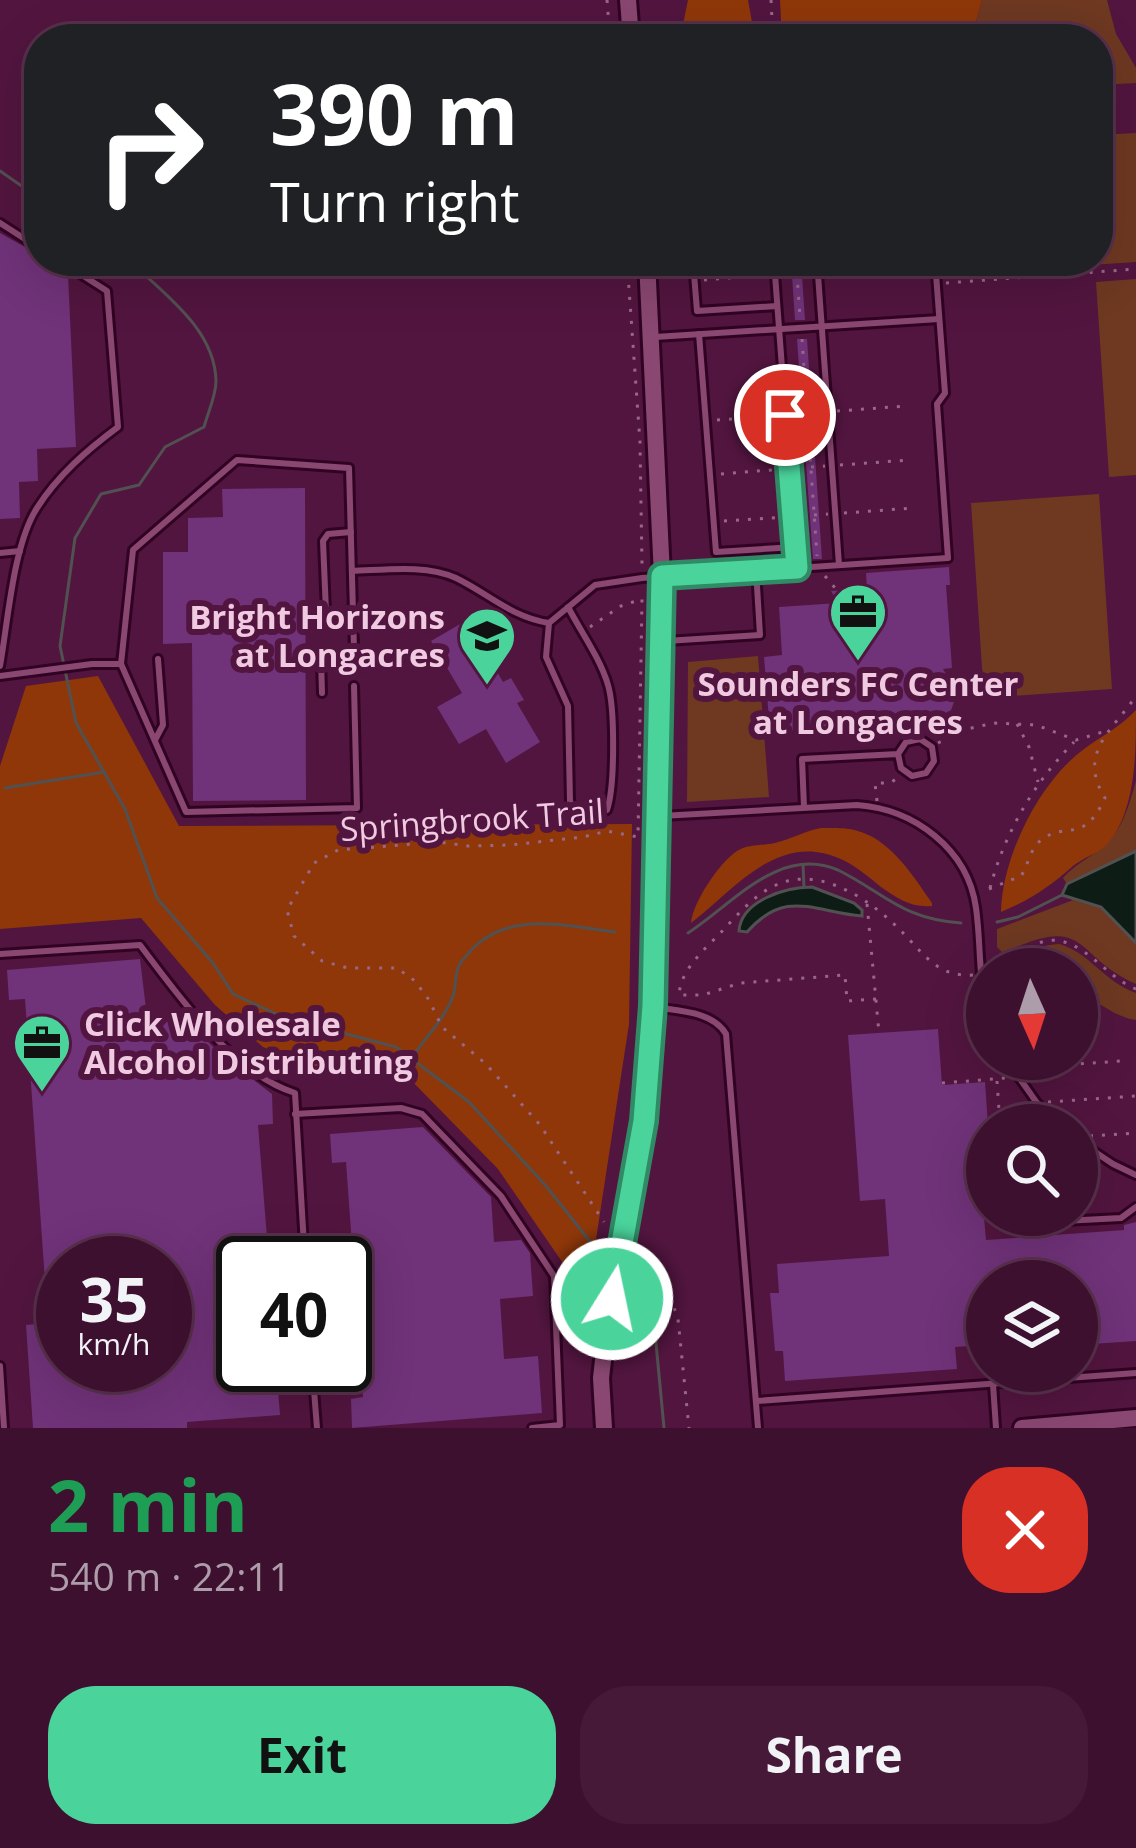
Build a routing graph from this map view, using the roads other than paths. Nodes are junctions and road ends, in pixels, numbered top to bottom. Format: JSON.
{"nodes":[{"id":1,"x":84,"y":276,"type":"edge"},
{"id":2,"x":647,"y":276,"type":"edge"},
{"id":3,"x":694,"y":276,"type":"edge"},
{"id":4,"x":775,"y":276,"type":"edge"},
{"id":5,"x":818,"y":276,"type":"edge"},
{"id":6,"x":936,"y":276,"type":"edge"},
{"id":7,"x":777,"y":306,"type":"junction"},
{"id":8,"x":939,"y":319,"type":"junction"},
{"id":9,"x":822,"y":326,"type":"junction"},
{"id":10,"x":779,"y":329,"type":"junction"},
{"id":11,"x":699,"y":334,"type":"junction"},
{"id":12,"x":652,"y":337,"type":"junction"},
{"id":13,"x":351,"y":532,"type":"junction"},
{"id":14,"x":795,"y":548,"type":"junction"},
{"id":15,"x":20,"y":551,"type":"junction"},
{"id":16,"x":0,"y":553,"type":"edge"},
{"id":17,"x":839,"y":565,"type":"junction"},
{"id":18,"x":797,"y":568,"type":"junction"},
{"id":19,"x":756,"y":570,"type":"junction"},
{"id":20,"x":352,"y":571,"type":"junction"},
{"id":21,"x":662,"y":576,"type":"junction"},
{"id":22,"x":568,"y":607,"type":"junction"},
{"id":23,"x":353,"y":615,"type":"junction"},
{"id":24,"x":549,"y":623,"type":"junction"},
{"id":25,"x":661,"y":642,"type":"junction"},
{"id":26,"x":158,"y":658,"type":"dead end"},
{"id":27,"x":121,"y":664,"type":"junction"},
{"id":28,"x":0,"y":666,"type":"edge"},
{"id":29,"x":0,"y":676,"type":"edge"},
{"id":30,"x":354,"y":686,"type":"dead end"},
{"id":31,"x":322,"y":693,"type":"dead end"},
{"id":32,"x":154,"y":740,"type":"junction"},
{"id":33,"x":898,"y":754,"type":"junction"},
{"id":34,"x":804,"y":808,"type":"junction"},
{"id":35,"x":659,"y":816,"type":"junction"},
{"id":36,"x":979,"y":948,"type":"edge"},
{"id":37,"x":0,"y":954,"type":"edge"},
{"id":38,"x":653,"y":1006,"type":"junction"},
{"id":39,"x":1021,"y":1080,"type":"edge"},
{"id":40,"x":1037,"y":1103,"type":"edge"},
{"id":41,"x":296,"y":1114,"type":"junction"},
{"id":42,"x":1098,"y":1152,"type":"edge"},
{"id":43,"x":1136,"y":1175,"type":"edge"},
{"id":44,"x":1136,"y":1207,"type":"edge"},
{"id":45,"x":1098,"y":1219,"type":"edge"},
{"id":46,"x":303,"y":1236,"type":"edge"},
{"id":47,"x":0,"y":1366,"type":"edge"},
{"id":48,"x":1136,"y":1373,"type":"edge"},
{"id":49,"x":1098,"y":1376,"type":"edge"},
{"id":50,"x":966,"y":1386,"type":"edge"},
{"id":51,"x":314,"y":1392,"type":"edge"},
{"id":52,"x":994,"y":1392,"type":"edge"},
{"id":53,"x":756,"y":1401,"type":"junction"},
{"id":54,"x":1136,"y":1418,"type":"edge"},
{"id":55,"x":4,"y":1428,"type":"edge"},
{"id":56,"x":317,"y":1428,"type":"edge"},
{"id":57,"x":532,"y":1428,"type":"edge"},
{"id":58,"x":604,"y":1428,"type":"edge"},
{"id":59,"x":758,"y":1428,"type":"edge"},
{"id":60,"x":996,"y":1428,"type":"edge"},
{"id":61,"x":1022,"y":1428,"type":"edge"}],
"edges":[{"from":1,"to":15,"type":"lane"},
{"from":2,"to":12,"type":"street"},
{"from":3,"to":7,"type":"lane"},
{"from":4,"to":7,"type":"lane"},
{"from":5,"to":9,"type":"lane"},
{"from":6,"to":8,"type":"lane"},
{"from":7,"to":10,"type":"lane"},
{"from":8,"to":9,"type":"lane"},
{"from":8,"to":17,"type":"lane"},
{"from":9,"to":10,"type":"lane"},
{"from":9,"to":17,"type":"lane"},
{"from":10,"to":11,"type":"lane"},
{"from":10,"to":14,"type":"lane"},
{"from":11,"to":12,"type":"lane"},
{"from":11,"to":14,"type":"lane"},
{"from":12,"to":21,"type":"street"},
{"from":13,"to":20,"type":"lane"},
{"from":13,"to":23,"type":"lane"},
{"from":13,"to":27,"type":"lane"},
{"from":14,"to":18,"type":"lane"},
{"from":15,"to":16,"type":"lane"},
{"from":15,"to":28,"type":"lane"},
{"from":17,"to":18,"type":"lane"},
{"from":18,"to":19,"type":"lane"},
{"from":19,"to":21,"type":"lane"},
{"from":19,"to":25,"type":"lane"},
{"from":20,"to":23,"type":"lane"},
{"from":20,"to":24,"type":"lane"},
{"from":21,"to":22,"type":"lane"},
{"from":21,"to":25,"type":"street"},
{"from":22,"to":24,"type":"lane"},
{"from":22,"to":24,"type":"lane"},
{"from":23,"to":31,"type":"lane"},
{"from":25,"to":35,"type":"street"},
{"from":26,"to":32,"type":"lane"},
{"from":27,"to":29,"type":"lane"},
{"from":27,"to":32,"type":"lane"},
{"from":30,"to":32,"type":"lane"},
{"from":33,"to":33,"type":"lane"},
{"from":33,"to":34,"type":"lane"},
{"from":34,"to":35,"type":"lane"},
{"from":34,"to":36,"type":"lane"},
{"from":35,"to":38,"type":"street"},
{"from":37,"to":41,"type":"lane"},
{"from":38,"to":53,"type":"lane"},
{"from":38,"to":58,"type":"street","bridge":true},
{"from":39,"to":40,"type":"lane"},
{"from":41,"to":46,"type":"lane"},
{"from":41,"to":57,"type":"lane"},
{"from":42,"to":43,"type":"lane"},
{"from":44,"to":45,"type":"lane"},
{"from":47,"to":55,"type":"lane"},
{"from":48,"to":49,"type":"lane"},
{"from":50,"to":53,"type":"lane"},
{"from":51,"to":56,"type":"lane"},
{"from":52,"to":60,"type":"lane"},
{"from":53,"to":59,"type":"lane"},
{"from":54,"to":61,"type":"street"}]}
